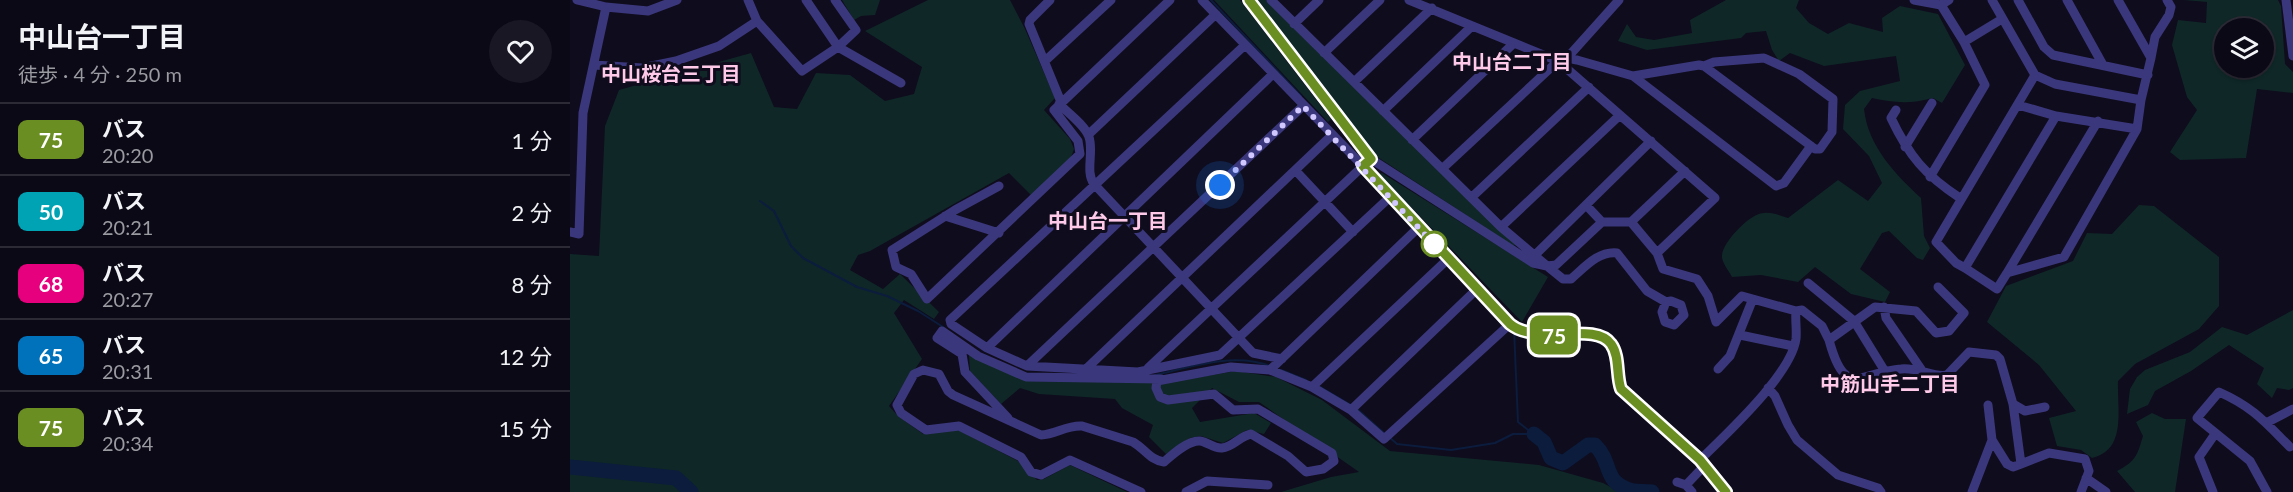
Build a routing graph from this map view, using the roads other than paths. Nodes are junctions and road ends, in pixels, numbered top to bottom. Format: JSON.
{"nodes":[{"id":1,"x":577,"y":0,"type":"edge"},
{"id":2,"x":677,"y":0,"type":"edge"},
{"id":3,"x":748,"y":0,"type":"edge"},
{"id":4,"x":806,"y":0,"type":"edge"},
{"id":5,"x":836,"y":0,"type":"edge"},
{"id":6,"x":1050,"y":0,"type":"edge"},
{"id":7,"x":1111,"y":0,"type":"edge"},
{"id":8,"x":1170,"y":0,"type":"edge"},
{"id":9,"x":1202,"y":0,"type":"edge"},
{"id":10,"x":1249,"y":0,"type":"edge"},
{"id":11,"x":1271,"y":0,"type":"edge"},
{"id":12,"x":1319,"y":0,"type":"edge"},
{"id":13,"x":1380,"y":0,"type":"edge"},
{"id":14,"x":1409,"y":0,"type":"edge"},
{"id":15,"x":1619,"y":0,"type":"edge"},
{"id":16,"x":1914,"y":0,"type":"edge"},
{"id":17,"x":1992,"y":0,"type":"edge"},
{"id":18,"x":2018,"y":0,"type":"edge"},
{"id":19,"x":2067,"y":0,"type":"edge"},
{"id":20,"x":2118,"y":0,"type":"edge"},
{"id":21,"x":2167,"y":0,"type":"edge"},
{"id":22,"x":2286,"y":0,"type":"edge"},
{"id":23,"x":1945,"y":3,"type":"edge"},
{"id":24,"x":606,"y":7,"type":"junction"},
{"id":25,"x":1432,"y":8,"type":"junction"},
{"id":26,"x":1216,"y":14,"type":"junction"},
{"id":27,"x":2002,"y":19,"type":"junction"},
{"id":28,"x":757,"y":21,"type":"junction"},
{"id":29,"x":1294,"y":24,"type":"junction"},
{"id":30,"x":1472,"y":26,"type":"junction"},
{"id":31,"x":1964,"y":42,"type":"junction"},
{"id":32,"x":1514,"y":43,"type":"junction"},
{"id":33,"x":1245,"y":45,"type":"junction"},
{"id":34,"x":838,"y":47,"type":"junction"},
{"id":35,"x":1324,"y":53,"type":"junction"},
{"id":36,"x":2293,"y":56,"type":"edge"},
{"id":37,"x":2151,"y":58,"type":"junction"},
{"id":38,"x":1563,"y":60,"type":"junction"},
{"id":39,"x":1045,"y":61,"type":"junction"},
{"id":40,"x":594,"y":64,"type":"junction"},
{"id":41,"x":2103,"y":65,"type":"junction"},
{"id":42,"x":1704,"y":66,"type":"junction"},
{"id":43,"x":1273,"y":74,"type":"junction"},
{"id":44,"x":2035,"y":75,"type":"junction"},
{"id":45,"x":2148,"y":75,"type":"junction"},
{"id":46,"x":1633,"y":76,"type":"junction"},
{"id":47,"x":1353,"y":82,"type":"junction"},
{"id":48,"x":901,"y":83,"type":"dead end"},
{"id":49,"x":1589,"y":87,"type":"junction"},
{"id":50,"x":2142,"y":100,"type":"junction"},
{"id":51,"x":1060,"y":103,"type":"junction"},
{"id":52,"x":1932,"y":103,"type":"dead end"},
{"id":53,"x":2018,"y":105,"type":"junction"},
{"id":54,"x":1303,"y":106,"type":"junction"},
{"id":55,"x":1383,"y":111,"type":"junction"},
{"id":56,"x":1896,"y":111,"type":"dead end"},
{"id":57,"x":1620,"y":115,"type":"junction"},
{"id":58,"x":2056,"y":116,"type":"junction"},
{"id":59,"x":2098,"y":121,"type":"junction"},
{"id":60,"x":2137,"y":129,"type":"junction"},
{"id":61,"x":1088,"y":135,"type":"junction"},
{"id":62,"x":1332,"y":135,"type":"junction"},
{"id":63,"x":1412,"y":140,"type":"junction"},
{"id":64,"x":1651,"y":141,"type":"junction"},
{"id":65,"x":1810,"y":146,"type":"junction"},
{"id":66,"x":1905,"y":147,"type":"junction"},
{"id":67,"x":1371,"y":159,"type":"junction"},
{"id":68,"x":1363,"y":166,"type":"junction"},
{"id":69,"x":1443,"y":168,"type":"junction"},
{"id":70,"x":1296,"y":171,"type":"junction"},
{"id":71,"x":1685,"y":171,"type":"junction"},
{"id":72,"x":1930,"y":177,"type":"junction"},
{"id":73,"x":1094,"y":184,"type":"junction"},
{"id":74,"x":999,"y":186,"type":"dead end"},
{"id":75,"x":1390,"y":197,"type":"junction"},
{"id":76,"x":1472,"y":197,"type":"junction"},
{"id":77,"x":1960,"y":198,"type":"junction"},
{"id":78,"x":1324,"y":202,"type":"junction"},
{"id":79,"x":1586,"y":205,"type":"junction"},
{"id":80,"x":945,"y":216,"type":"junction"},
{"id":81,"x":1123,"y":216,"type":"junction"},
{"id":82,"x":1602,"y":222,"type":"junction"},
{"id":83,"x":1631,"y":222,"type":"junction"},
{"id":84,"x":1419,"y":227,"type":"junction"},
{"id":85,"x":1501,"y":227,"type":"junction"},
{"id":86,"x":570,"y":232,"type":"edge"},
{"id":87,"x":1353,"y":232,"type":"junction"},
{"id":88,"x":999,"y":233,"type":"junction"},
{"id":89,"x":1152,"y":248,"type":"junction"},
{"id":90,"x":1658,"y":253,"type":"junction"},
{"id":91,"x":1535,"y":255,"type":"junction"},
{"id":92,"x":1448,"y":259,"type":"junction"},
{"id":93,"x":1547,"y":266,"type":"junction"},
{"id":94,"x":1965,"y":268,"type":"junction"},
{"id":95,"x":2007,"y":273,"type":"junction"},
{"id":96,"x":1180,"y":278,"type":"junction"},
{"id":97,"x":1808,"y":284,"type":"dead end"},
{"id":98,"x":1938,"y":287,"type":"dead end"},
{"id":99,"x":1477,"y":289,"type":"junction"},
{"id":100,"x":1752,"y":301,"type":"junction"},
{"id":101,"x":1666,"y":302,"type":"dead end"},
{"id":102,"x":1884,"y":307,"type":"junction"},
{"id":103,"x":1210,"y":308,"type":"junction"},
{"id":104,"x":1796,"y":311,"type":"junction"},
{"id":105,"x":950,"y":320,"type":"junction"},
{"id":106,"x":1854,"y":321,"type":"junction"},
{"id":107,"x":1510,"y":324,"type":"junction"},
{"id":108,"x":942,"y":331,"type":"junction"},
{"id":109,"x":1740,"y":335,"type":"junction"},
{"id":110,"x":1239,"y":339,"type":"junction"},
{"id":111,"x":1829,"y":340,"type":"junction"},
{"id":112,"x":1793,"y":346,"type":"junction"},
{"id":113,"x":987,"y":348,"type":"junction"},
{"id":114,"x":1282,"y":359,"type":"junction"},
{"id":115,"x":1027,"y":366,"type":"junction"},
{"id":116,"x":1087,"y":368,"type":"junction"},
{"id":117,"x":1147,"y":369,"type":"junction"},
{"id":118,"x":1718,"y":369,"type":"dead end"},
{"id":119,"x":1921,"y":369,"type":"junction"},
{"id":120,"x":1270,"y":370,"type":"junction"},
{"id":121,"x":1886,"y":373,"type":"junction"},
{"id":122,"x":1161,"y":379,"type":"junction"},
{"id":123,"x":1312,"y":387,"type":"junction"},
{"id":124,"x":1768,"y":388,"type":"junction"},
{"id":125,"x":2013,"y":404,"type":"junction"},
{"id":126,"x":1988,"y":405,"type":"dead end"},
{"id":127,"x":2045,"y":407,"type":"dead end"},
{"id":128,"x":2293,"y":409,"type":"edge"},
{"id":129,"x":1351,"y":410,"type":"junction"},
{"id":130,"x":1008,"y":419,"type":"junction"},
{"id":131,"x":2266,"y":423,"type":"junction"},
{"id":132,"x":2215,"y":434,"type":"junction"},
{"id":133,"x":1992,"y":440,"type":"junction"},
{"id":134,"x":2292,"y":448,"type":"edge"},
{"id":135,"x":1702,"y":462,"type":"junction"},
{"id":136,"x":2021,"y":464,"type":"junction"},
{"id":137,"x":2086,"y":478,"type":"junction"},
{"id":138,"x":1268,"y":485,"type":"dead end"},
{"id":139,"x":1685,"y":486,"type":"edge"},
{"id":140,"x":1879,"y":491,"type":"edge"},
{"id":141,"x":1141,"y":492,"type":"edge"},
{"id":142,"x":1186,"y":492,"type":"edge"},
{"id":143,"x":1726,"y":492,"type":"edge"},
{"id":144,"x":1972,"y":492,"type":"edge"},
{"id":145,"x":2080,"y":492,"type":"edge"},
{"id":146,"x":2106,"y":492,"type":"edge"},
{"id":147,"x":2213,"y":492,"type":"edge"},
{"id":148,"x":2267,"y":492,"type":"edge"}],
"edges":[{"from":1,"to":24,"type":"street"},
{"from":2,"to":24,"type":"street"},
{"from":3,"to":28,"type":"street"},
{"from":4,"to":34,"type":"street"},
{"from":5,"to":34,"type":"street"},
{"from":6,"to":39,"type":"street"},
{"from":7,"to":39,"type":"street"},
{"from":8,"to":51,"type":"street"},
{"from":9,"to":26,"type":"street"},
{"from":10,"to":67,"type":"street"},
{"from":11,"to":29,"type":"street"},
{"from":12,"to":29,"type":"street"},
{"from":13,"to":35,"type":"street"},
{"from":14,"to":25,"type":"street"},
{"from":15,"to":38,"type":"street"},
{"from":16,"to":23,"type":"street"},
{"from":17,"to":27,"type":"street"},
{"from":18,"to":41,"type":"street"},
{"from":19,"to":41,"type":"street"},
{"from":20,"to":37,"type":"street"},
{"from":21,"to":37,"type":"street"},
{"from":22,"to":36,"type":"street"},
{"from":23,"to":31,"type":"street"},
{"from":24,"to":40,"type":"street"},
{"from":25,"to":30,"type":"street"},
{"from":25,"to":47,"type":"street"},
{"from":26,"to":33,"type":"street"},
{"from":26,"to":61,"type":"street"},
{"from":27,"to":31,"type":"street"},
{"from":27,"to":44,"type":"street"},
{"from":28,"to":34,"type":"street"},
{"from":28,"to":40,"type":"street"},
{"from":29,"to":35,"type":"street"},
{"from":30,"to":32,"type":"street"},
{"from":30,"to":55,"type":"street"},
{"from":31,"to":72,"type":"street"},
{"from":32,"to":38,"type":"street"},
{"from":32,"to":63,"type":"street"},
{"from":33,"to":43,"type":"street"},
{"from":33,"to":73,"type":"street"},
{"from":34,"to":48,"type":"street"},
{"from":35,"to":47,"type":"street"},
{"from":37,"to":45,"type":"street"},
{"from":38,"to":46,"type":"street"},
{"from":38,"to":49,"type":"street"},
{"from":38,"to":69,"type":"street"},
{"from":39,"to":51,"type":"street"},
{"from":40,"to":86,"type":"street"},
{"from":41,"to":45,"type":"street"},
{"from":42,"to":46,"type":"street"},
{"from":42,"to":65,"type":"street"},
{"from":42,"to":65,"type":"street"},
{"from":43,"to":54,"type":"street"},
{"from":43,"to":81,"type":"street"},
{"from":44,"to":50,"type":"street"},
{"from":44,"to":53,"type":"street"},
{"from":45,"to":50,"type":"street"},
{"from":46,"to":65,"type":"street"},
{"from":47,"to":55,"type":"street"},
{"from":49,"to":57,"type":"street"},
{"from":49,"to":76,"type":"street"},
{"from":50,"to":60,"type":"street"},
{"from":51,"to":61,"type":"street"},
{"from":51,"to":88,"type":"street"},
{"from":52,"to":66,"type":"street"},
{"from":53,"to":58,"type":"street"},
{"from":53,"to":77,"type":"street"},
{"from":54,"to":62,"type":"street"},
{"from":54,"to":89,"type":"street"},
{"from":55,"to":63,"type":"street"},
{"from":56,"to":66,"type":"street"},
{"from":57,"to":64,"type":"street"},
{"from":57,"to":85,"type":"street"},
{"from":58,"to":59,"type":"street"},
{"from":58,"to":94,"type":"street"},
{"from":59,"to":60,"type":"street"},
{"from":59,"to":95,"type":"street"},
{"from":60,"to":95,"type":"street"},
{"from":61,"to":73,"type":"street"},
{"from":62,"to":68,"type":"street"},
{"from":62,"to":70,"type":"street"},
{"from":63,"to":69,"type":"street"},
{"from":64,"to":71,"type":"street"},
{"from":64,"to":79,"type":"street"},
{"from":66,"to":72,"type":"street"},
{"from":67,"to":68,"type":"street"},
{"from":67,"to":93,"type":"street"},
{"from":68,"to":75,"type":"street"},
{"from":68,"to":78,"type":"street"},
{"from":69,"to":76,"type":"street"},
{"from":70,"to":78,"type":"street"},
{"from":70,"to":96,"type":"street"},
{"from":71,"to":83,"type":"street"},
{"from":71,"to":90,"type":"street"},
{"from":72,"to":77,"type":"street"},
{"from":73,"to":81,"type":"street"},
{"from":73,"to":105,"type":"street"},
{"from":74,"to":80,"type":"street"},
{"from":75,"to":84,"type":"street"},
{"from":75,"to":87,"type":"street"},
{"from":76,"to":85,"type":"street"},
{"from":77,"to":94,"type":"street"},
{"from":78,"to":87,"type":"street"},
{"from":78,"to":103,"type":"street"},
{"from":79,"to":82,"type":"street"},
{"from":79,"to":91,"type":"street"},
{"from":80,"to":88,"type":"street"},
{"from":80,"to":88,"type":"street"},
{"from":81,"to":89,"type":"street"},
{"from":81,"to":113,"type":"street"},
{"from":82,"to":83,"type":"street"},
{"from":82,"to":93,"type":"street"},
{"from":83,"to":90,"type":"street"},
{"from":84,"to":92,"type":"street"},
{"from":84,"to":114,"type":"street"},
{"from":85,"to":91,"type":"street"},
{"from":87,"to":110,"type":"street"},
{"from":89,"to":96,"type":"street"},
{"from":89,"to":115,"type":"street"},
{"from":90,"to":100,"type":"street"},
{"from":91,"to":93,"type":"street"},
{"from":92,"to":99,"type":"street"},
{"from":92,"to":123,"type":"street"},
{"from":93,"to":101,"type":"street"},
{"from":94,"to":95,"type":"street"},
{"from":96,"to":103,"type":"street"},
{"from":96,"to":116,"type":"street"},
{"from":97,"to":106,"type":"street"},
{"from":98,"to":102,"type":"street"},
{"from":99,"to":107,"type":"street"},
{"from":99,"to":129,"type":"street"},
{"from":100,"to":104,"type":"street"},
{"from":100,"to":109,"type":"street"},
{"from":102,"to":106,"type":"street"},
{"from":102,"to":119,"type":"street"},
{"from":103,"to":110,"type":"street"},
{"from":103,"to":117,"type":"street"},
{"from":104,"to":111,"type":"street"},
{"from":104,"to":112,"type":"street"},
{"from":105,"to":108,"type":"street"},
{"from":105,"to":113,"type":"street"},
{"from":106,"to":111,"type":"street"},
{"from":106,"to":121,"type":"street"},
{"from":107,"to":129,"type":"street"},
{"from":107,"to":135,"type":"street"},
{"from":108,"to":122,"type":"street"},
{"from":108,"to":130,"type":"street"},
{"from":109,"to":112,"type":"street"},
{"from":109,"to":118,"type":"street"},
{"from":110,"to":114,"type":"street"},
{"from":110,"to":117,"type":"street"},
{"from":111,"to":121,"type":"street"},
{"from":112,"to":124,"type":"street"},
{"from":113,"to":115,"type":"street"},
{"from":114,"to":120,"type":"street"},
{"from":115,"to":116,"type":"street"},
{"from":116,"to":117,"type":"street"},
{"from":119,"to":121,"type":"street"},
{"from":119,"to":125,"type":"street"},
{"from":120,"to":122,"type":"street"},
{"from":120,"to":123,"type":"street"},
{"from":122,"to":130,"type":"street"},
{"from":123,"to":129,"type":"street"},
{"from":124,"to":135,"type":"street"},
{"from":124,"to":140,"type":"street"},
{"from":125,"to":127,"type":"street"},
{"from":125,"to":136,"type":"street"},
{"from":126,"to":133,"type":"street"},
{"from":128,"to":131,"type":"street"},
{"from":130,"to":141,"type":"street"},
{"from":131,"to":132,"type":"street"},
{"from":131,"to":134,"type":"street"},
{"from":132,"to":147,"type":"street"},
{"from":132,"to":148,"type":"street"},
{"from":133,"to":136,"type":"street"},
{"from":133,"to":144,"type":"street"},
{"from":135,"to":139,"type":"street"},
{"from":135,"to":143,"type":"street"},
{"from":136,"to":137,"type":"street"},
{"from":137,"to":145,"type":"street"},
{"from":137,"to":146,"type":"street"},
{"from":138,"to":142,"type":"street"}]}
